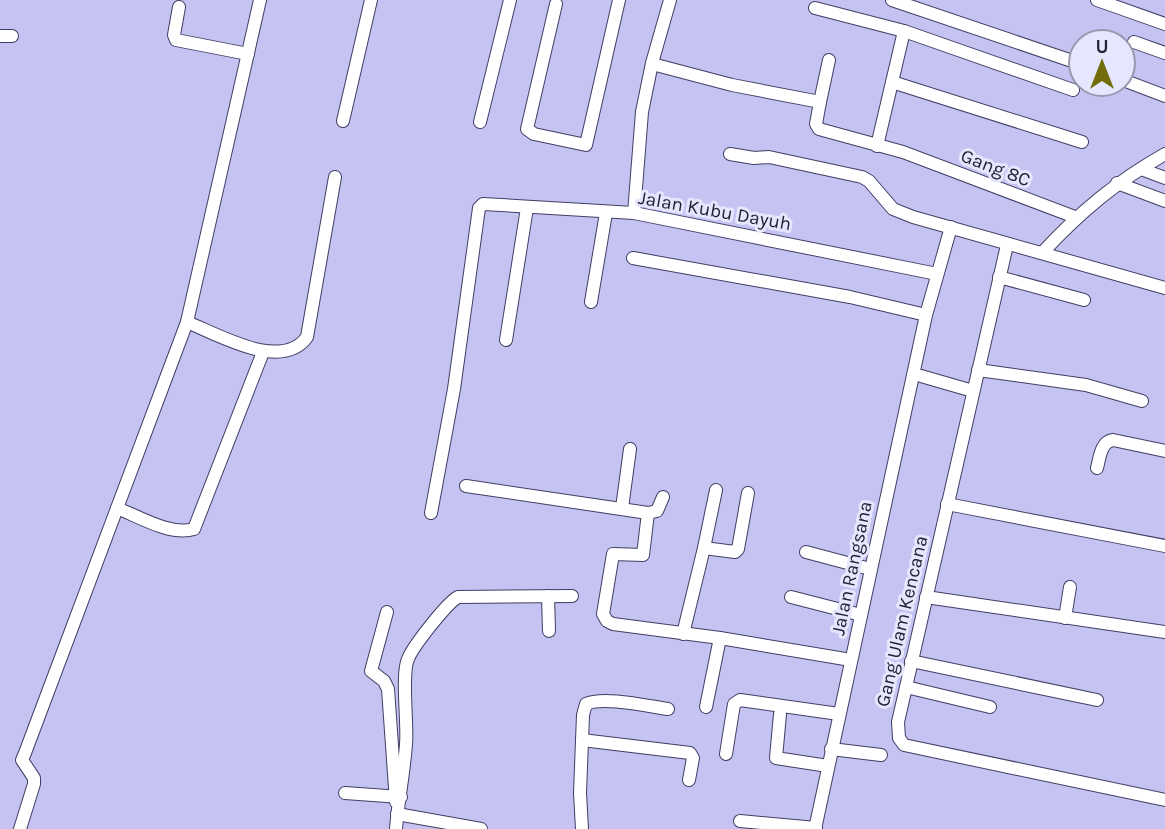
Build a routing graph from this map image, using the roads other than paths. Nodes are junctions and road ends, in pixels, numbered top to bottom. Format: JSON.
{"nodes":[{"id":1,"x":260,"y":0,"type":"edge"},
{"id":2,"x":371,"y":0,"type":"edge"},
{"id":3,"x":510,"y":0,"type":"edge"},
{"id":4,"x":619,"y":0,"type":"edge"},
{"id":5,"x":670,"y":0,"type":"edge"},
{"id":6,"x":892,"y":0,"type":"edge"},
{"id":7,"x":1097,"y":0,"type":"edge"},
{"id":8,"x":556,"y":4,"type":"dead end"},
{"id":9,"x":179,"y":7,"type":"dead end"},
{"id":10,"x":816,"y":8,"type":"dead end"},
{"id":11,"x":1165,"y":24,"type":"edge"},
{"id":12,"x":904,"y":31,"type":"junction"},
{"id":13,"x":1137,"y":43,"type":"edge"},
{"id":14,"x":1165,"y":53,"type":"edge"},
{"id":15,"x":248,"y":54,"type":"junction"},
{"id":16,"x":1067,"y":59,"type":"edge"},
{"id":17,"x":829,"y":60,"type":"dead end"},
{"id":18,"x":656,"y":65,"type":"dead end"},
{"id":19,"x":892,"y":82,"type":"junction"},
{"id":20,"x":1137,"y":85,"type":"edge"},
{"id":21,"x":1067,"y":88,"type":"edge"},
{"id":22,"x":1165,"y":96,"type":"edge"},
{"id":23,"x":820,"y":102,"type":"junction"},
{"id":24,"x":344,"y":121,"type":"dead end"},
{"id":25,"x":480,"y":122,"type":"dead end"},
{"id":26,"x":1082,"y":142,"type":"dead end"},
{"id":27,"x":877,"y":146,"type":"junction"},
{"id":28,"x":730,"y":154,"type":"dead end"},
{"id":29,"x":1164,"y":155,"type":"edge"},
{"id":30,"x":1141,"y":169,"type":"junction"},
{"id":31,"x":335,"y":177,"type":"dead end"},
{"id":32,"x":1165,"y":178,"type":"edge"},
{"id":33,"x":1117,"y":183,"type":"junction"},
{"id":34,"x":1165,"y":201,"type":"edge"},
{"id":35,"x":527,"y":208,"type":"junction"},
{"id":36,"x":606,"y":214,"type":"junction"},
{"id":37,"x":634,"y":214,"type":"junction"},
{"id":38,"x":1075,"y":217,"type":"junction"},
{"id":39,"x":951,"y":226,"type":"junction"},
{"id":40,"x":1007,"y":245,"type":"junction"},
{"id":41,"x":1042,"y":253,"type":"junction"},
{"id":42,"x":633,"y":257,"type":"dead end"},
{"id":43,"x":937,"y":274,"type":"junction"},
{"id":44,"x":999,"y":277,"type":"junction"},
{"id":45,"x":1165,"y":288,"type":"edge"},
{"id":46,"x":1084,"y":300,"type":"dead end"},
{"id":47,"x":591,"y":302,"type":"dead end"},
{"id":48,"x":926,"y":315,"type":"junction"},
{"id":49,"x":187,"y":322,"type":"junction"},
{"id":50,"x":506,"y":340,"type":"dead end"},
{"id":51,"x":262,"y":352,"type":"junction"},
{"id":52,"x":978,"y":370,"type":"junction"},
{"id":53,"x":921,"y":376,"type":"dead end"},
{"id":54,"x":973,"y":391,"type":"junction"},
{"id":55,"x":1142,"y":401,"type":"dead end"},
{"id":56,"x":630,"y":449,"type":"dead end"},
{"id":57,"x":1165,"y":451,"type":"edge"},
{"id":58,"x":1097,"y":468,"type":"dead end"},
{"id":59,"x":466,"y":486,"type":"dead end"},
{"id":60,"x":716,"y":490,"type":"dead end"},
{"id":61,"x":747,"y":493,"type":"dead end"},
{"id":62,"x":663,"y":497,"type":"dead end"},
{"id":63,"x":947,"y":504,"type":"junction"},
{"id":64,"x":117,"y":508,"type":"junction"},
{"id":65,"x":622,"y":508,"type":"junction"},
{"id":66,"x":431,"y":513,"type":"dead end"},
{"id":67,"x":648,"y":513,"type":"junction"},
{"id":68,"x":1165,"y":546,"type":"edge"},
{"id":69,"x":705,"y":548,"type":"junction"},
{"id":70,"x":806,"y":552,"type":"dead end"},
{"id":71,"x":870,"y":569,"type":"junction"},
{"id":72,"x":1070,"y":587,"type":"dead end"},
{"id":73,"x":548,"y":596,"type":"junction"},
{"id":74,"x":572,"y":596,"type":"dead end"},
{"id":75,"x":790,"y":597,"type":"dead end"},
{"id":76,"x":926,"y":597,"type":"junction"},
{"id":77,"x":387,"y":611,"type":"dead end"},
{"id":78,"x":861,"y":615,"type":"junction"},
{"id":79,"x":1065,"y":618,"type":"junction"},
{"id":80,"x":549,"y":631,"type":"dead end"},
{"id":81,"x":1165,"y":632,"type":"edge"},
{"id":82,"x":683,"y":634,"type":"junction"},
{"id":83,"x":720,"y":638,"type":"junction"},
{"id":84,"x":851,"y":660,"type":"junction"},
{"id":85,"x":911,"y":661,"type":"junction"},
{"id":86,"x":905,"y":687,"type":"junction"},
{"id":87,"x":1097,"y":700,"type":"dead end"},
{"id":88,"x":706,"y":707,"type":"dead end"},
{"id":89,"x":990,"y":707,"type":"dead end"},
{"id":90,"x":667,"y":709,"type":"dead end"},
{"id":91,"x":780,"y":714,"type":"dead end"},
{"id":92,"x":839,"y":715,"type":"junction"},
{"id":93,"x":582,"y":740,"type":"junction"},
{"id":94,"x":831,"y":749,"type":"junction"},
{"id":95,"x":726,"y":754,"type":"dead end"},
{"id":96,"x":881,"y":755,"type":"dead end"},
{"id":97,"x":828,"y":766,"type":"junction"},
{"id":98,"x":689,"y":780,"type":"dead end"},
{"id":99,"x":345,"y":793,"type":"dead end"},
{"id":100,"x":1165,"y":800,"type":"edge"},
{"id":101,"x":398,"y":803,"type":"junction"},
{"id":102,"x":740,"y":821,"type":"dead end"},
{"id":103,"x":816,"y":828,"type":"edge"},
{"id":104,"x":20,"y":829,"type":"edge"},
{"id":105,"x":397,"y":829,"type":"edge"},
{"id":106,"x":481,"y":829,"type":"edge"},
{"id":107,"x":582,"y":829,"type":"edge"}],
"edges":[{"from":1,"to":15,"type":"street"},
{"from":2,"to":24,"type":"street"},
{"from":3,"to":25,"type":"street"},
{"from":4,"to":8,"type":"street"},
{"from":5,"to":37,"type":"street"},
{"from":6,"to":16,"type":"street"},
{"from":7,"to":11,"type":"street"},
{"from":9,"to":15,"type":"street"},
{"from":10,"to":12,"type":"street"},
{"from":12,"to":19,"type":"street"},
{"from":12,"to":21,"type":"street"},
{"from":13,"to":14,"type":"street"},
{"from":15,"to":49,"type":"street"},
{"from":17,"to":23,"type":"street"},
{"from":18,"to":23,"type":"street"},
{"from":19,"to":26,"type":"street"},
{"from":19,"to":27,"type":"street"},
{"from":20,"to":22,"type":"street"},
{"from":23,"to":27,"type":"street","name":"Gang 8C"},
{"from":27,"to":38,"type":"street","name":"Gang 8C"},
{"from":28,"to":39,"type":"street"},
{"from":29,"to":30,"type":"street"},
{"from":30,"to":32,"type":"street"},
{"from":30,"to":33,"type":"street"},
{"from":31,"to":51,"type":"street"},
{"from":33,"to":34,"type":"street"},
{"from":33,"to":38,"type":"street"},
{"from":35,"to":36,"type":"street","name":"Jalan Kubu Dayuh"},
{"from":35,"to":50,"type":"street"},
{"from":35,"to":66,"type":"street","name":"Jalan Kubu Dayuh"},
{"from":36,"to":37,"type":"street","name":"Jalan Kubu Dayuh"},
{"from":36,"to":47,"type":"street"},
{"from":37,"to":43,"type":"street","name":"Jalan Kubu Dayuh"},
{"from":38,"to":41,"type":"street"},
{"from":39,"to":40,"type":"street"},
{"from":39,"to":43,"type":"street","name":"Jalan Rangsana"},
{"from":40,"to":41,"type":"street"},
{"from":40,"to":44,"type":"street","name":"Gang Ulam Kencana"},
{"from":41,"to":45,"type":"street"},
{"from":42,"to":48,"type":"street"},
{"from":43,"to":48,"type":"street","name":"Jalan Rangsana"},
{"from":44,"to":46,"type":"street"},
{"from":44,"to":52,"type":"street","name":"Gang Ulam Kencana"},
{"from":48,"to":71,"type":"street","name":"Jalan Rangsana"},
{"from":49,"to":51,"type":"street"},
{"from":49,"to":64,"type":"street"},
{"from":51,"to":64,"type":"street"},
{"from":52,"to":54,"type":"street","name":"Gang Ulam Kencana"},
{"from":52,"to":55,"type":"street"},
{"from":53,"to":54,"type":"street"},
{"from":54,"to":63,"type":"street","name":"Gang Ulam Kencana"},
{"from":56,"to":65,"type":"street"},
{"from":57,"to":58,"type":"street"},
{"from":59,"to":65,"type":"street"},
{"from":60,"to":69,"type":"street"},
{"from":61,"to":69,"type":"street"},
{"from":62,"to":67,"type":"street"},
{"from":63,"to":68,"type":"street"},
{"from":63,"to":76,"type":"street","name":"Gang Ulam Kencana"},
{"from":64,"to":104,"type":"street"},
{"from":65,"to":67,"type":"street"},
{"from":67,"to":82,"type":"street"},
{"from":69,"to":82,"type":"street"},
{"from":70,"to":71,"type":"street"},
{"from":71,"to":78,"type":"street","name":"Jalan Rangsana"},
{"from":72,"to":79,"type":"street"},
{"from":73,"to":74,"type":"street"},
{"from":73,"to":80,"type":"street"},
{"from":73,"to":101,"type":"street"},
{"from":75,"to":78,"type":"street"},
{"from":76,"to":79,"type":"street"},
{"from":76,"to":85,"type":"street","name":"Gang Ulam Kencana"},
{"from":77,"to":101,"type":"street"},
{"from":78,"to":84,"type":"street","name":"Jalan Rangsana"},
{"from":79,"to":81,"type":"street"},
{"from":82,"to":83,"type":"street"},
{"from":83,"to":84,"type":"street"},
{"from":83,"to":88,"type":"street"},
{"from":84,"to":92,"type":"street","name":"Jalan Rangsana"},
{"from":85,"to":86,"type":"street","name":"Gang Ulam Kencana"},
{"from":85,"to":87,"type":"street"},
{"from":86,"to":89,"type":"street"},
{"from":86,"to":100,"type":"street","name":"Gang Ulam Kencana"},
{"from":90,"to":93,"type":"street"},
{"from":91,"to":97,"type":"street"},
{"from":92,"to":94,"type":"street","name":"Jalan Rangsana"},
{"from":92,"to":95,"type":"street"},
{"from":93,"to":98,"type":"street"},
{"from":93,"to":107,"type":"street"},
{"from":94,"to":96,"type":"street"},
{"from":94,"to":97,"type":"street","name":"Jalan Rangsana"},
{"from":97,"to":103,"type":"street","name":"Jalan Rangsana"},
{"from":99,"to":101,"type":"street"},
{"from":101,"to":105,"type":"street"},
{"from":101,"to":106,"type":"street"},
{"from":102,"to":103,"type":"street"}]}
